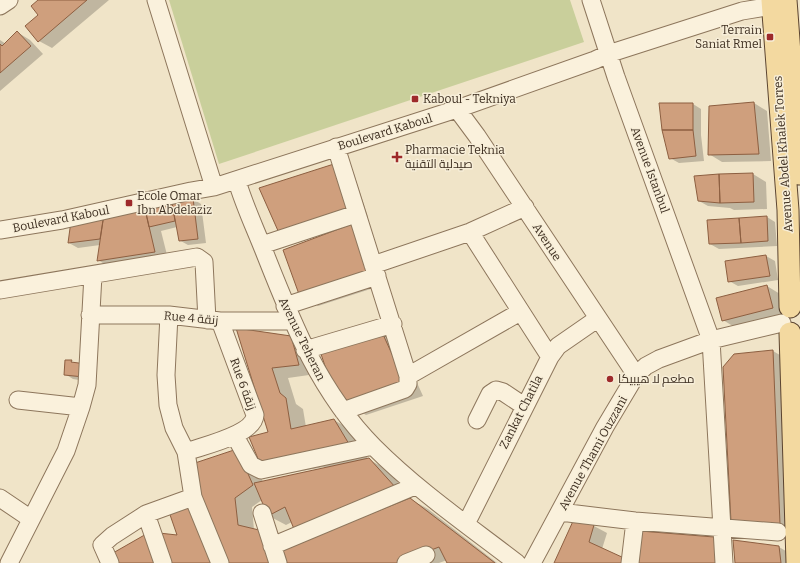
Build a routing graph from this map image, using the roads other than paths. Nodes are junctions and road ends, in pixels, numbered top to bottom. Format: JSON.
{"nodes":[{"id":1,"x":9,"y":0,"type":"edge"},
{"id":2,"x":156,"y":0,"type":"edge"},
{"id":3,"x":591,"y":0,"type":"edge"},
{"id":4,"x":779,"y":2,"type":"edge"},
{"id":5,"x":0,"y":6,"type":"edge"},
{"id":6,"x":608,"y":54,"type":"junction"},
{"id":7,"x":457,"y":109,"type":"junction"},
{"id":8,"x":336,"y":147,"type":"junction"},
{"id":9,"x":237,"y":181,"type":"junction"},
{"id":10,"x":214,"y":188,"type":"junction"},
{"id":11,"x":800,"y":190,"type":"edge"},
{"id":12,"x":525,"y":207,"type":"junction"},
{"id":13,"x":356,"y":214,"type":"junction"},
{"id":14,"x":0,"y":230,"type":"edge"},
{"id":15,"x":470,"y":232,"type":"junction"},
{"id":16,"x":262,"y":245,"type":"junction"},
{"id":17,"x":375,"y":270,"type":"junction"},
{"id":18,"x":93,"y":275,"type":"junction"},
{"id":19,"x":0,"y":290,"type":"edge"},
{"id":20,"x":520,"y":312,"type":"junction"},
{"id":21,"x":288,"y":313,"type":"junction"},
{"id":22,"x":90,"y":315,"type":"junction"},
{"id":23,"x":169,"y":316,"type":"junction"},
{"id":24,"x":597,"y":319,"type":"junction"},
{"id":25,"x":214,"y":320,"type":"junction"},
{"id":26,"x":792,"y":321,"type":"edge"},
{"id":27,"x":393,"y":324,"type":"junction"},
{"id":28,"x":710,"y":340,"type":"junction"},
{"id":29,"x":305,"y":350,"type":"junction"},
{"id":30,"x":550,"y":356,"type":"junction"},
{"id":31,"x":636,"y":375,"type":"junction"},
{"id":32,"x":406,"y":383,"type":"junction"},
{"id":33,"x":18,"y":400,"type":"dead end"},
{"id":34,"x":524,"y":406,"type":"junction"},
{"id":35,"x":81,"y":407,"type":"junction"},
{"id":36,"x":343,"y":412,"type":"junction"},
{"id":37,"x":477,"y":420,"type":"dead end"},
{"id":38,"x":235,"y":436,"type":"junction"},
{"id":39,"x":373,"y":446,"type":"junction"},
{"id":40,"x":186,"y":452,"type":"junction"},
{"id":41,"x":415,"y":486,"type":"junction"},
{"id":42,"x":193,"y":497,"type":"junction"},
{"id":43,"x":0,"y":498,"type":"edge"},
{"id":44,"x":560,"y":512,"type":"junction"},
{"id":45,"x":262,"y":513,"type":"dead end"},
{"id":46,"x":146,"y":514,"type":"junction"},
{"id":47,"x":31,"y":519,"type":"junction"},
{"id":48,"x":635,"y":521,"type":"junction"},
{"id":49,"x":466,"y":524,"type":"junction"},
{"id":50,"x":722,"y":527,"type":"junction"},
{"id":51,"x":778,"y":532,"type":"dead end"},
{"id":52,"x":272,"y":546,"type":"junction"},
{"id":53,"x":426,"y":555,"type":"dead end"},
{"id":54,"x":9,"y":563,"type":"edge"},
{"id":55,"x":110,"y":563,"type":"edge"},
{"id":56,"x":163,"y":563,"type":"edge"},
{"id":57,"x":220,"y":563,"type":"edge"},
{"id":58,"x":278,"y":563,"type":"edge"},
{"id":59,"x":406,"y":563,"type":"edge"},
{"id":60,"x":517,"y":563,"type":"edge"},
{"id":61,"x":532,"y":563,"type":"edge"},
{"id":62,"x":630,"y":563,"type":"edge"},
{"id":63,"x":724,"y":563,"type":"edge"},
{"id":64,"x":797,"y":563,"type":"edge"}],
"edges":[{"from":1,"to":5,"type":"street"},
{"from":2,"to":10,"type":"street"},
{"from":3,"to":6,"type":"street","name":"Avenue Istanbul"},
{"from":4,"to":6,"type":"street","name":"Boulevard Kaboul"},
{"from":4,"to":11,"type":"main road","name":"Avenue Abdel Khalek Torres"},
{"from":4,"to":26,"type":"main road","name":"Avenue Abdel Khalek Torres"},
{"from":6,"to":7,"type":"street","name":"Boulevard Kaboul"},
{"from":6,"to":28,"type":"street","name":"Avenue Istanbul"},
{"from":7,"to":8,"type":"street","name":"Boulevard Kaboul"},
{"from":7,"to":12,"type":"street","name":"Avenue"},
{"from":8,"to":9,"type":"street","name":"Boulevard Kaboul"},
{"from":8,"to":13,"type":"street"},
{"from":9,"to":10,"type":"street","name":"Boulevard Kaboul"},
{"from":9,"to":16,"type":"street","name":"Avenue Teheran"},
{"from":10,"to":14,"type":"street","name":"Boulevard Kaboul"},
{"from":12,"to":15,"type":"street","name":"Rue 4 زنقة"},
{"from":12,"to":24,"type":"street","name":"Avenue"},
{"from":13,"to":16,"type":"street"},
{"from":13,"to":17,"type":"street"},
{"from":15,"to":17,"type":"street","name":"Rue 4 زنقة"},
{"from":15,"to":20,"type":"street"},
{"from":16,"to":21,"type":"street","name":"Avenue Teheran"},
{"from":17,"to":21,"type":"street","name":"Rue 4 زنقة"},
{"from":17,"to":27,"type":"street"},
{"from":18,"to":19,"type":"street"},
{"from":18,"to":22,"type":"street"},
{"from":18,"to":25,"type":"street","name":"Rue 6 زنقة"},
{"from":20,"to":30,"type":"street"},
{"from":20,"to":32,"type":"street"},
{"from":21,"to":25,"type":"street","name":"Rue 4 زنقة"},
{"from":21,"to":29,"type":"street","name":"Avenue Teheran"},
{"from":22,"to":23,"type":"street","name":"Rue 4 زنقة"},
{"from":22,"to":35,"type":"street"},
{"from":23,"to":25,"type":"street","name":"Rue 4 زنقة"},
{"from":23,"to":40,"type":"street"},
{"from":24,"to":30,"type":"street","name":"Zankat Chatila"},
{"from":24,"to":31,"type":"street","name":"Avenue"},
{"from":25,"to":38,"type":"street","name":"Rue 6 زنقة"},
{"from":26,"to":28,"type":"street","name":"Avenue Thami Ouzzani"},
{"from":26,"to":64,"type":"main road","name":"Avenue Abdel Khalek Torres"},
{"from":27,"to":29,"type":"street"},
{"from":27,"to":32,"type":"street"},
{"from":28,"to":31,"type":"street","name":"Avenue Thami Ouzzani"},
{"from":28,"to":50,"type":"street","name":"Avenue Istanbul"},
{"from":29,"to":36,"type":"street","name":"Avenue Teheran"},
{"from":30,"to":34,"type":"street","name":"Zankat Chatila"},
{"from":31,"to":44,"type":"street","name":"Avenue Thami Ouzzani"},
{"from":32,"to":36,"type":"street"},
{"from":33,"to":35,"type":"street"},
{"from":34,"to":37,"type":"street"},
{"from":34,"to":49,"type":"street","name":"Zankat Chatila"},
{"from":35,"to":47,"type":"street"},
{"from":36,"to":39,"type":"street","name":"Avenue Teheran"},
{"from":38,"to":39,"type":"street"},
{"from":38,"to":40,"type":"street","name":"Rue 6 زنقة"},
{"from":39,"to":41,"type":"street","name":"Avenue Teheran"},
{"from":40,"to":42,"type":"street"},
{"from":41,"to":49,"type":"street","name":"Avenue Teheran"},
{"from":41,"to":52,"type":"street"},
{"from":42,"to":46,"type":"street"},
{"from":42,"to":57,"type":"street"},
{"from":43,"to":47,"type":"street"},
{"from":44,"to":48,"type":"street"},
{"from":44,"to":61,"type":"street","name":"Avenue Thami Ouzzani"},
{"from":45,"to":52,"type":"street"},
{"from":46,"to":55,"type":"street"},
{"from":46,"to":56,"type":"street"},
{"from":47,"to":54,"type":"street"},
{"from":48,"to":50,"type":"street"},
{"from":48,"to":62,"type":"street"},
{"from":49,"to":60,"type":"street","name":"Avenue Teheran"},
{"from":50,"to":51,"type":"street"},
{"from":50,"to":63,"type":"street","name":"Avenue Istanbul"},
{"from":52,"to":58,"type":"street"},
{"from":53,"to":59,"type":"street"}]}
